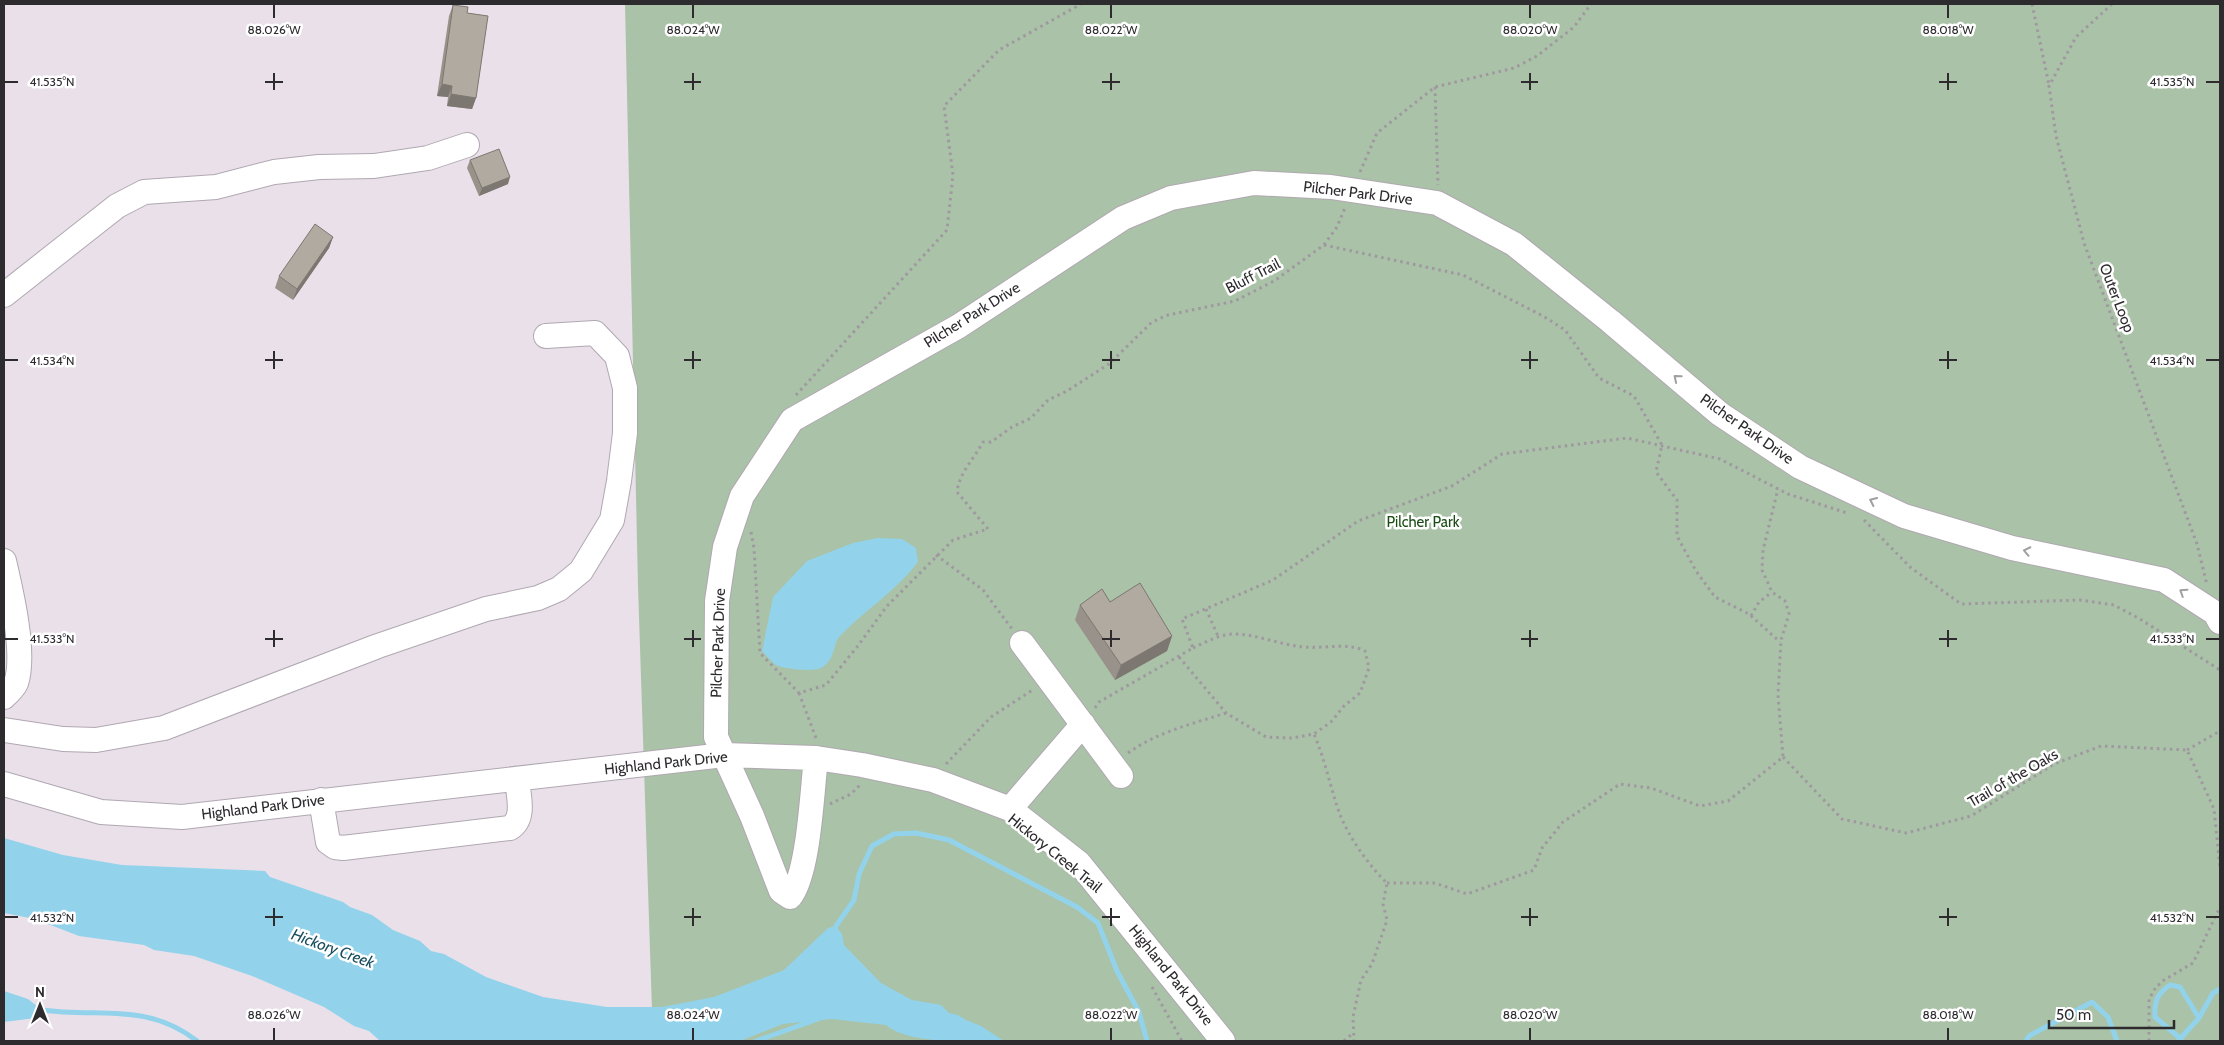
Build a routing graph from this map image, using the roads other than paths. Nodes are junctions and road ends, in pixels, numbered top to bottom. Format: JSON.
{"nodes":[{"id":1,"x":467,"y":146,"type":"dead end"},
{"id":2,"x":4,"y":295,"type":"edge"},
{"id":3,"x":546,"y":336,"type":"dead end"},
{"id":4,"x":4,"y":561,"type":"edge"},
{"id":5,"x":2218,"y":618,"type":"edge"},
{"id":6,"x":1022,"y":643,"type":"road end"},
{"id":7,"x":4,"y":698,"type":"edge"},
{"id":8,"x":1083,"y":724,"type":"junction"},
{"id":9,"x":4,"y":730,"type":"edge"},
{"id":10,"x":816,"y":748,"type":"junction"},
{"id":11,"x":724,"y":755,"type":"junction"},
{"id":12,"x":1121,"y":776,"type":"dead end"},
{"id":13,"x":517,"y":779,"type":"junction"},
{"id":14,"x":4,"y":784,"type":"edge"},
{"id":15,"x":321,"y":800,"type":"junction"},
{"id":16,"x":1010,"y":808,"type":"junction"},
{"id":17,"x":1223,"y":1041,"type":"edge"}],
"edges":[{"from":1,"to":2,"type":"street"},
{"from":3,"to":9,"type":"street"},
{"from":4,"to":7,"type":"street"},
{"from":5,"to":11,"type":"street","name":"Pilcher Park Drive","one_way":true},
{"from":6,"to":8,"type":"street"},
{"from":8,"to":12,"type":"street"},
{"from":8,"to":16,"type":"street"},
{"from":10,"to":11,"type":"street","name":"Highland Park Drive"},
{"from":10,"to":11,"type":"street","name":"Pilcher Park Drive"},
{"from":10,"to":16,"type":"street","name":"Highland Park Drive"},
{"from":11,"to":13,"type":"street","name":"Highland Park Drive"},
{"from":13,"to":15,"type":"street","name":"Highland Park Drive"},
{"from":13,"to":15,"type":"street"},
{"from":14,"to":15,"type":"street","name":"Highland Park Drive"},
{"from":16,"to":17,"type":"street","name":"Highland Park Drive"}]}
